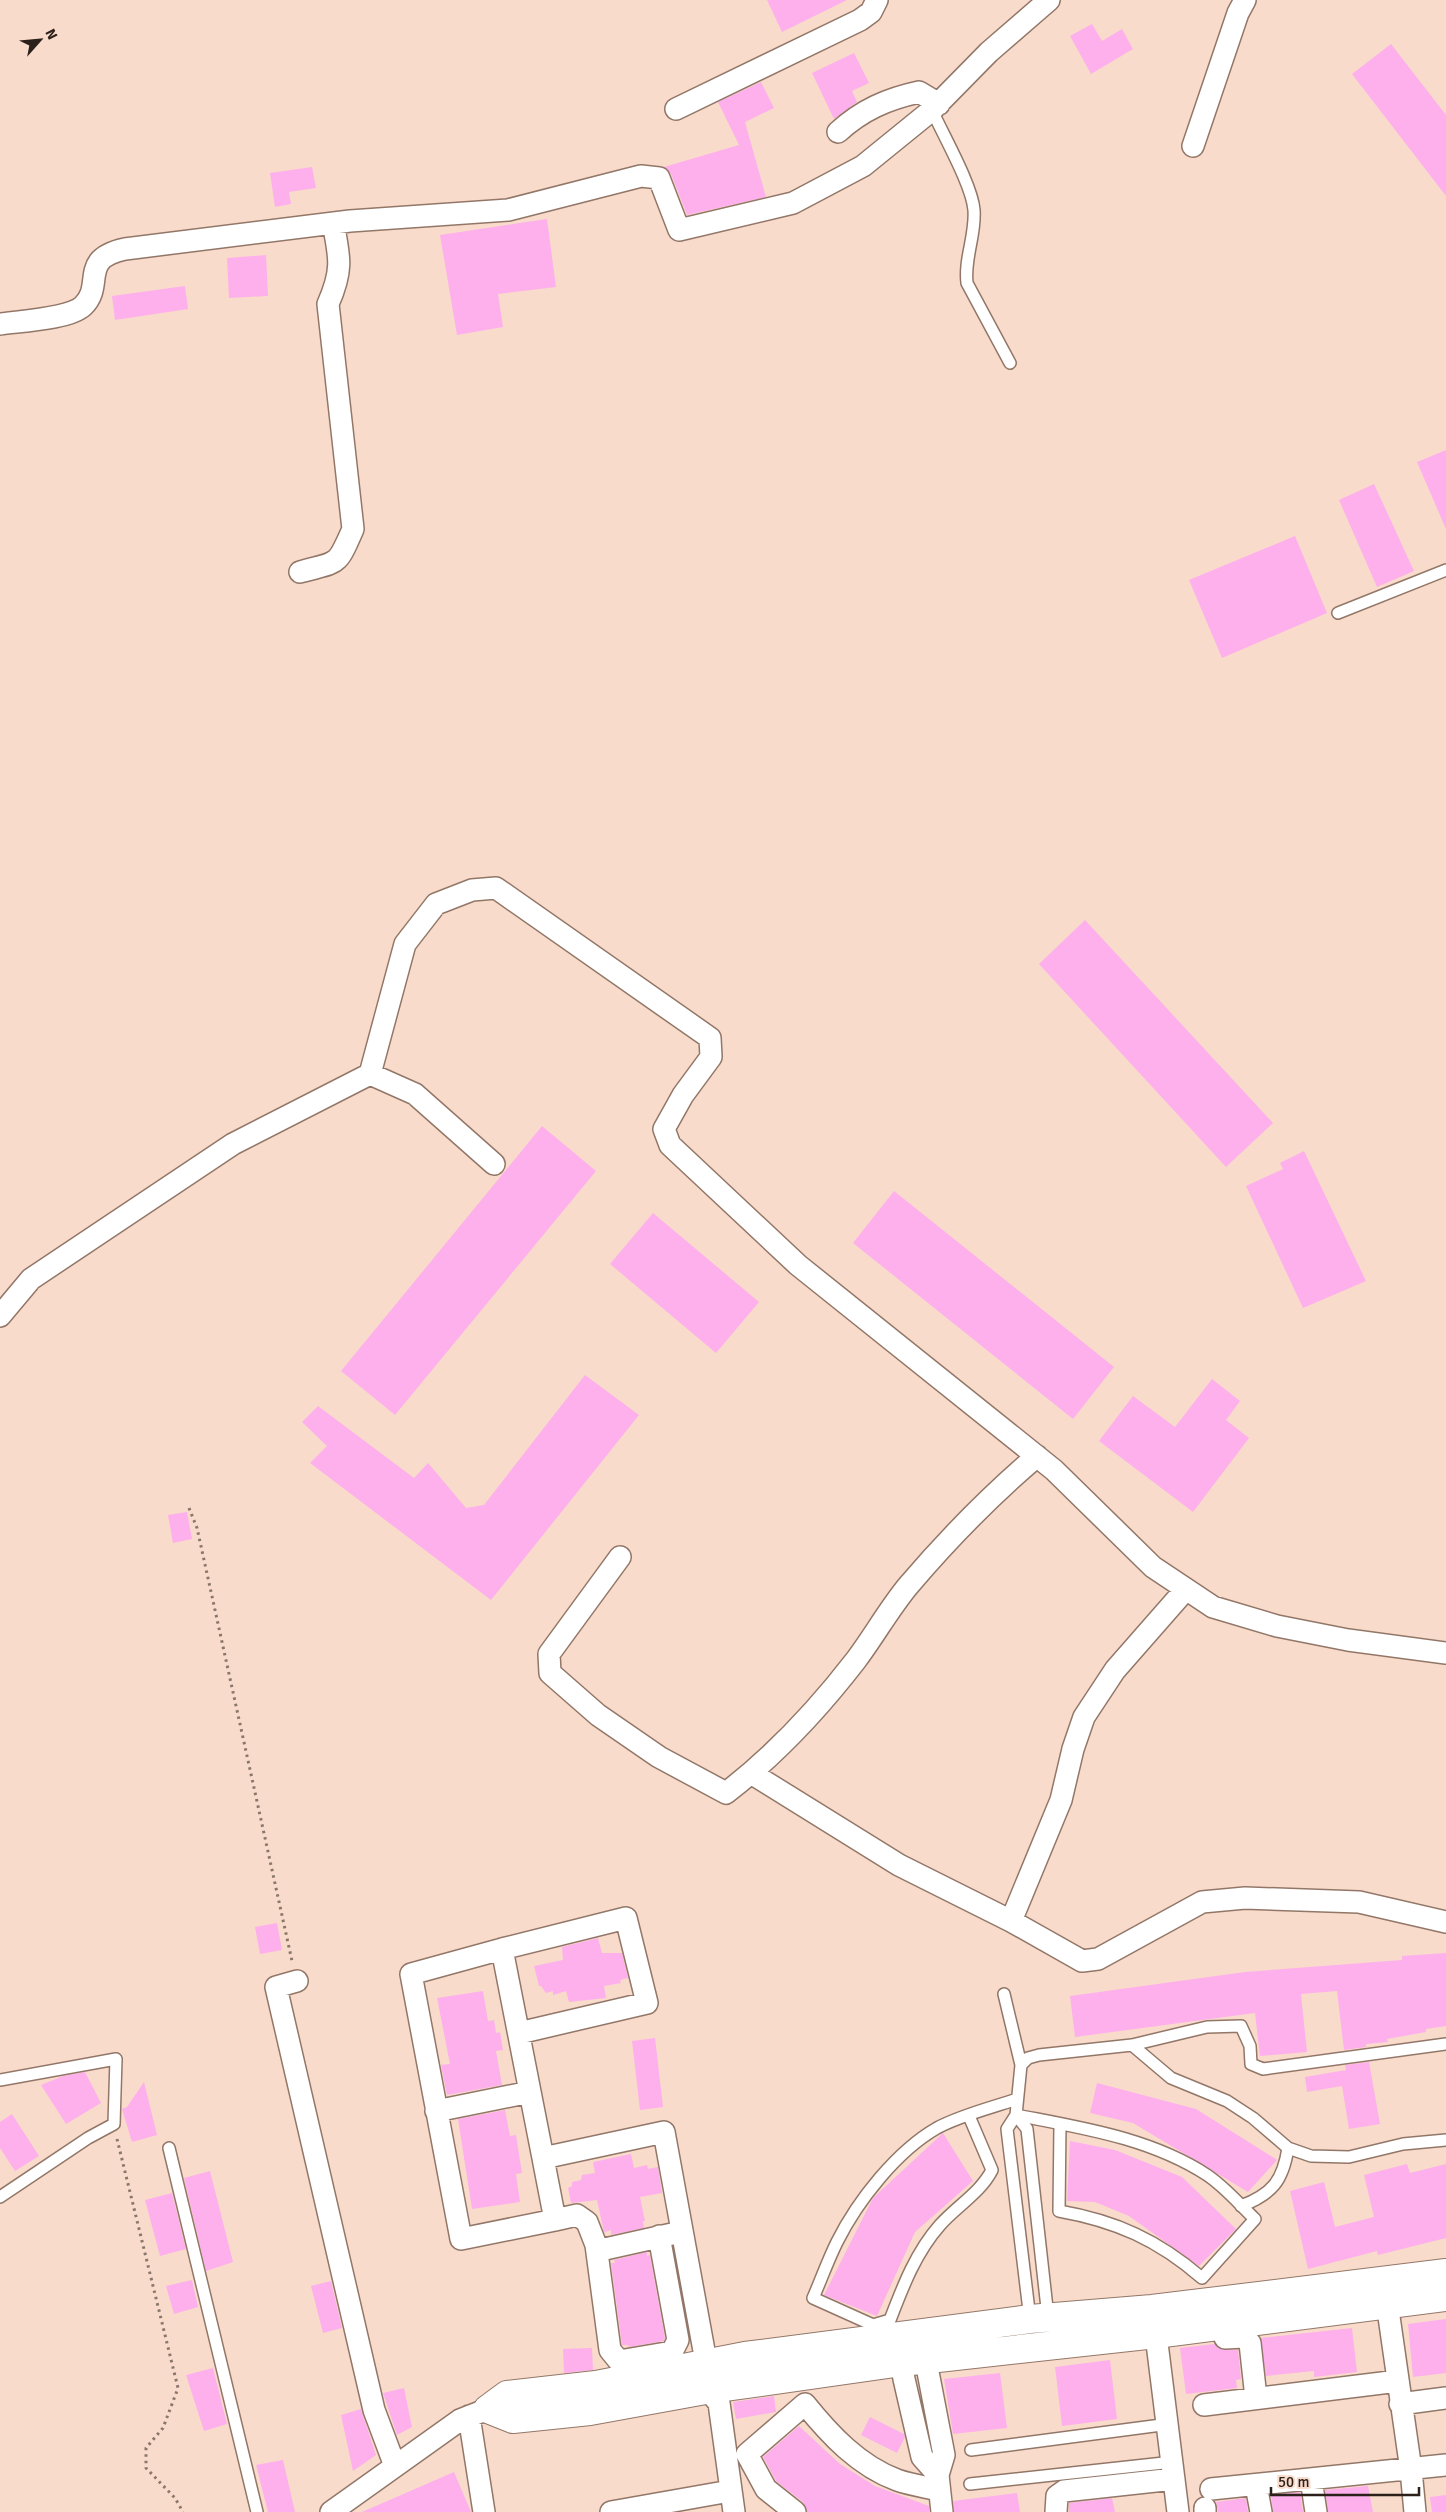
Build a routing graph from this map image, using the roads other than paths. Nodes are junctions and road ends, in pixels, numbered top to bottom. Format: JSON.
{"nodes":[{"id":1,"x":877,"y":0,"type":"edge"},
{"id":2,"x":1049,"y":0,"type":"edge"},
{"id":3,"x":1245,"y":0,"type":"edge"},
{"id":4,"x":936,"y":107,"type":"junction"},
{"id":5,"x":676,"y":109,"type":"dead end"},
{"id":6,"x":838,"y":132,"type":"dead end"},
{"id":7,"x":1193,"y":146,"type":"dead end"},
{"id":8,"x":333,"y":223,"type":"junction"},
{"id":9,"x":0,"y":324,"type":"edge"},
{"id":10,"x":1010,"y":363,"type":"dead end"},
{"id":11,"x":1446,"y":570,"type":"edge"},
{"id":12,"x":300,"y":572,"type":"dead end"},
{"id":13,"x":1338,"y":613,"type":"dead end"},
{"id":14,"x":370,"y":1074,"type":"junction"},
{"id":15,"x":494,"y":1164,"type":"dead end"},
{"id":16,"x":0,"y":1316,"type":"edge"},
{"id":17,"x":1037,"y":1456,"type":"junction"},
{"id":18,"x":620,"y":1557,"type":"dead end"},
{"id":19,"x":1186,"y":1589,"type":"junction"},
{"id":20,"x":1446,"y":1653,"type":"edge"},
{"id":21,"x":752,"y":1773,"type":"junction"},
{"id":22,"x":1011,"y":1921,"type":"junction"},
{"id":23,"x":1446,"y":1922,"type":"edge"},
{"id":24,"x":502,"y":1949,"type":"junction"},
{"id":25,"x":297,"y":1981,"type":"road end"},
{"id":26,"x":1004,"y":1994,"type":"dead end"},
{"id":27,"x":519,"y":2033,"type":"junction"},
{"id":28,"x":1446,"y":2044,"type":"edge"},
{"id":29,"x":1132,"y":2045,"type":"junction"},
{"id":30,"x":1020,"y":2064,"type":"junction"},
{"id":31,"x":0,"y":2080,"type":"edge"},
{"id":32,"x":530,"y":2092,"type":"junction"},
{"id":33,"x":1017,"y":2099,"type":"junction"},
{"id":34,"x":436,"y":2111,"type":"junction"},
{"id":35,"x":1016,"y":2115,"type":"junction"},
{"id":36,"x":969,"y":2116,"type":"junction"},
{"id":37,"x":1060,"y":2124,"type":"junction"},
{"id":38,"x":1446,"y":2140,"type":"edge"},
{"id":39,"x":169,"y":2148,"type":"dead end"},
{"id":40,"x":1288,"y":2148,"type":"junction"},
{"id":41,"x":543,"y":2158,"type":"junction"},
{"id":42,"x":0,"y":2197,"type":"edge"},
{"id":43,"x":1241,"y":2206,"type":"junction"},
{"id":44,"x":555,"y":2220,"type":"junction"},
{"id":45,"x":682,"y":2232,"type":"junction"},
{"id":46,"x":659,"y":2236,"type":"junction"},
{"id":47,"x":596,"y":2245,"type":"junction"},
{"id":48,"x":1446,"y":2273,"type":"edge"},
{"id":49,"x":1385,"y":2293,"type":"junction"},
{"id":50,"x":1446,"y":2297,"type":"edge"},
{"id":51,"x":1039,"y":2318,"type":"junction"},
{"id":52,"x":1154,"y":2322,"type":"junction"},
{"id":53,"x":1225,"y":2338,"type":"dead end"},
{"id":54,"x":911,"y":2347,"type":"junction"},
{"id":55,"x":1398,"y":2381,"type":"junction"},
{"id":56,"x":710,"y":2383,"type":"junction"},
{"id":57,"x":1256,"y":2398,"type":"junction"},
{"id":58,"x":1446,"y":2398,"type":"edge"},
{"id":59,"x":1400,"y":2404,"type":"junction"},
{"id":60,"x":1204,"y":2405,"type":"dead end"},
{"id":61,"x":478,"y":2412,"type":"junction"},
{"id":62,"x":1169,"y":2424,"type":"junction"},
{"id":63,"x":971,"y":2450,"type":"dead end"},
{"id":64,"x":1446,"y":2465,"type":"edge"},
{"id":65,"x":395,"y":2466,"type":"junction"},
{"id":66,"x":1174,"y":2470,"type":"junction"},
{"id":67,"x":1411,"y":2470,"type":"junction"},
{"id":68,"x":1310,"y":2480,"type":"junction"},
{"id":69,"x":939,"y":2482,"type":"junction"},
{"id":70,"x":970,"y":2484,"type":"dead end"},
{"id":71,"x":1256,"y":2485,"type":"junction"},
{"id":72,"x":725,"y":2491,"type":"junction"},
{"id":73,"x":1207,"y":2503,"type":"edge"},
{"id":74,"x":700,"y":2504,"type":"edge"},
{"id":75,"x":257,"y":2512,"type":"edge"},
{"id":76,"x":331,"y":2512,"type":"edge"},
{"id":77,"x":484,"y":2512,"type":"edge"},
{"id":78,"x":611,"y":2512,"type":"edge"},
{"id":79,"x":734,"y":2512,"type":"edge"},
{"id":80,"x":795,"y":2512,"type":"edge"},
{"id":81,"x":942,"y":2512,"type":"edge"},
{"id":82,"x":1056,"y":2512,"type":"edge"},
{"id":83,"x":1178,"y":2512,"type":"edge"},
{"id":84,"x":1261,"y":2512,"type":"edge"},
{"id":85,"x":1316,"y":2512,"type":"edge"},
{"id":86,"x":1415,"y":2512,"type":"edge"}],
"edges":[{"from":1,"to":5,"type":"street"},
{"from":2,"to":4,"type":"street"},
{"from":3,"to":7,"type":"street"},
{"from":4,"to":6,"type":"street"},
{"from":4,"to":8,"type":"street"},
{"from":4,"to":10,"type":"lane"},
{"from":8,"to":9,"type":"street"},
{"from":8,"to":12,"type":"street"},
{"from":11,"to":13,"type":"lane"},
{"from":14,"to":15,"type":"street"},
{"from":14,"to":16,"type":"street"},
{"from":14,"to":17,"type":"street"},
{"from":17,"to":19,"type":"street"},
{"from":17,"to":21,"type":"street"},
{"from":18,"to":21,"type":"street"},
{"from":19,"to":20,"type":"street"},
{"from":19,"to":22,"type":"street"},
{"from":21,"to":22,"type":"street"},
{"from":22,"to":23,"type":"street"},
{"from":24,"to":27,"type":"street"},
{"from":24,"to":27,"type":"street"},
{"from":24,"to":34,"type":"street"},
{"from":25,"to":65,"type":"street"},
{"from":26,"to":30,"type":"lane"},
{"from":27,"to":32,"type":"street"},
{"from":28,"to":29,"type":"lane"},
{"from":29,"to":30,"type":"lane"},
{"from":29,"to":40,"type":"lane"},
{"from":30,"to":33,"type":"lane"},
{"from":31,"to":42,"type":"lane"},
{"from":32,"to":34,"type":"street"},
{"from":32,"to":41,"type":"street"},
{"from":33,"to":35,"type":"lane"},
{"from":33,"to":36,"type":"lane"},
{"from":34,"to":44,"type":"street"},
{"from":35,"to":37,"type":"lane"},
{"from":35,"to":51,"type":"lane"},
{"from":35,"to":51,"type":"lane"},
{"from":36,"to":36,"type":"lane"},
{"from":37,"to":43,"type":"lane"},
{"from":37,"to":43,"type":"lane"},
{"from":38,"to":40,"type":"lane"},
{"from":39,"to":75,"type":"lane"},
{"from":40,"to":43,"type":"lane"},
{"from":41,"to":44,"type":"street"},
{"from":41,"to":45,"type":"street"},
{"from":44,"to":47,"type":"street"},
{"from":45,"to":46,"type":"street"},
{"from":45,"to":56,"type":"street"},
{"from":46,"to":47,"type":"street"},
{"from":46,"to":47,"type":"street"},
{"from":48,"to":49,"type":"street"},
{"from":49,"to":50,"type":"street"},
{"from":49,"to":52,"type":"street"},
{"from":49,"to":55,"type":"street"},
{"from":51,"to":52,"type":"street"},
{"from":51,"to":54,"type":"street"},
{"from":52,"to":54,"type":"street"},
{"from":52,"to":62,"type":"street"},
{"from":53,"to":57,"type":"street"},
{"from":54,"to":56,"type":"street"},
{"from":54,"to":69,"type":"street"},
{"from":55,"to":57,"type":"street"},
{"from":55,"to":59,"type":"street"},
{"from":56,"to":61,"type":"street"},
{"from":56,"to":72,"type":"street"},
{"from":57,"to":60,"type":"street"},
{"from":58,"to":59,"type":"street"},
{"from":59,"to":67,"type":"street"},
{"from":61,"to":65,"type":"street"},
{"from":61,"to":77,"type":"street"},
{"from":62,"to":63,"type":"lane"},
{"from":62,"to":66,"type":"street"},
{"from":64,"to":67,"type":"street"},
{"from":65,"to":76,"type":"street"},
{"from":66,"to":70,"type":"lane"},
{"from":66,"to":82,"type":"street"},
{"from":66,"to":83,"type":"street"},
{"from":67,"to":68,"type":"street"},
{"from":67,"to":86,"type":"street"},
{"from":68,"to":71,"type":"street"},
{"from":68,"to":85,"type":"street"},
{"from":69,"to":80,"type":"street"},
{"from":69,"to":81,"type":"street"},
{"from":71,"to":73,"type":"street"},
{"from":71,"to":84,"type":"street"},
{"from":72,"to":74,"type":"street"},
{"from":72,"to":79,"type":"street"},
{"from":74,"to":78,"type":"street"}]}
